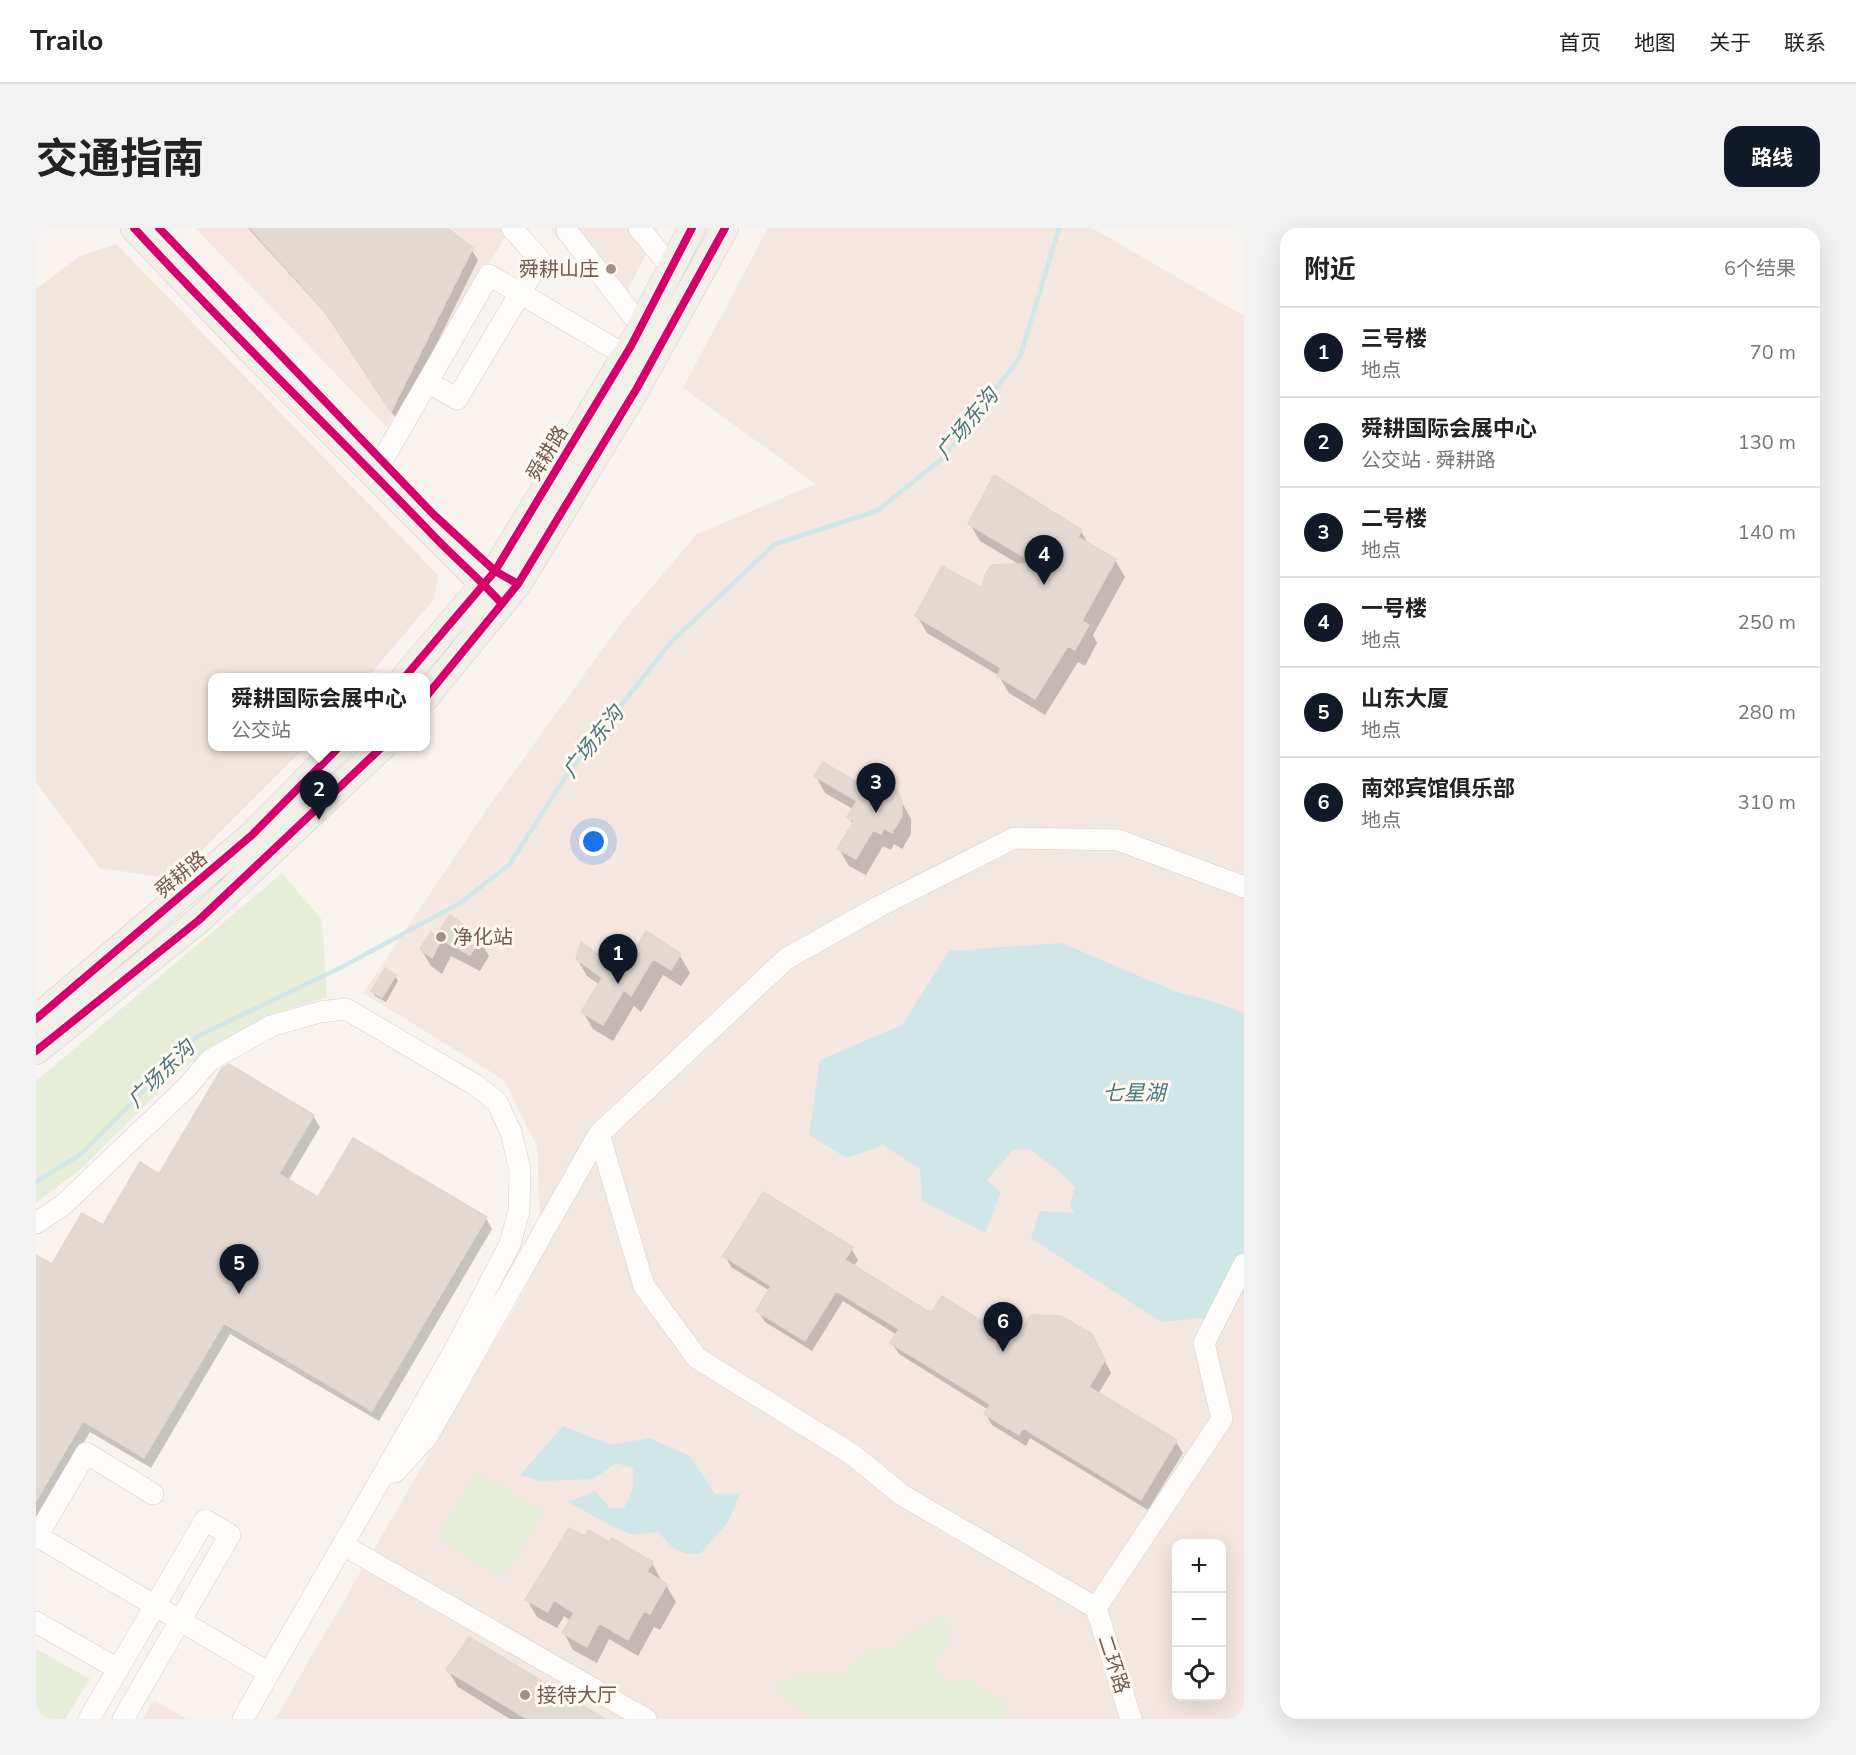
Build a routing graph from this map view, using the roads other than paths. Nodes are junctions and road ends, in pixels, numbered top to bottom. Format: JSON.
{"nodes":[{"id":1,"x":134,"y":228,"type":"edge"},
{"id":2,"x":159,"y":228,"type":"edge"},
{"id":3,"x":512,"y":228,"type":"edge"},
{"id":4,"x":568,"y":228,"type":"edge"},
{"id":5,"x":639,"y":228,"type":"edge"},
{"id":6,"x":692,"y":228,"type":"edge"},
{"id":7,"x":725,"y":228,"type":"edge"},
{"id":8,"x":671,"y":267,"type":"junction"},
{"id":9,"x":520,"y":294,"type":"junction"},
{"id":10,"x":641,"y":326,"type":"junction"},
{"id":11,"x":625,"y":355,"type":"junction"},
{"id":12,"x":428,"y":382,"type":"junction"},
{"id":13,"x":382,"y":461,"type":"junction"},
{"id":14,"x":489,"y":577,"type":"junction"},
{"id":15,"x":510,"y":594,"type":"junction"},
{"id":16,"x":408,"y":673,"type":"edge"},
{"id":17,"x":430,"y":693,"type":"edge"},
{"id":18,"x":336,"y":751,"type":"edge"},
{"id":19,"x":379,"y":751,"type":"edge"},
{"id":20,"x":1244,"y":887,"type":"edge"},
{"id":21,"x":36,"y":1019,"type":"edge"},
{"id":22,"x":36,"y":1051,"type":"edge"},
{"id":23,"x":599,"y":1134,"type":"junction"},
{"id":24,"x":36,"y":1223,"type":"edge"},
{"id":25,"x":1244,"y":1264,"type":"edge"},
{"id":26,"x":153,"y":1494,"type":"dead end"},
{"id":27,"x":368,"y":1501,"type":"junction"},
{"id":28,"x":36,"y":1537,"type":"edge"},
{"id":29,"x":342,"y":1545,"type":"junction"},
{"id":30,"x":155,"y":1607,"type":"junction"},
{"id":31,"x":1096,"y":1608,"type":"junction"},
{"id":32,"x":36,"y":1622,"type":"edge"},
{"id":33,"x":180,"y":1622,"type":"junction"},
{"id":34,"x":118,"y":1669,"type":"junction"},
{"id":35,"x":269,"y":1673,"type":"junction"},
{"id":36,"x":89,"y":1719,"type":"edge"},
{"id":37,"x":123,"y":1719,"type":"edge"},
{"id":38,"x":243,"y":1719,"type":"edge"},
{"id":39,"x":646,"y":1719,"type":"edge"},
{"id":40,"x":1131,"y":1719,"type":"edge"}],
"edges":[{"from":1,"to":14,"type":"main road"},
{"from":2,"to":13,"type":"main road"},
{"from":3,"to":9,"type":"street"},
{"from":4,"to":10,"type":"street"},
{"from":5,"to":8,"type":"street"},
{"from":6,"to":8,"type":"main road","name":"舜耕路"},
{"from":7,"to":15,"type":"main road"},
{"from":8,"to":10,"type":"main road","name":"舜耕路"},
{"from":9,"to":11,"type":"street"},
{"from":9,"to":12,"type":"street"},
{"from":9,"to":12,"type":"street"},
{"from":10,"to":11,"type":"main road","name":"舜耕路"},
{"from":11,"to":14,"type":"main road","name":"舜耕路"},
{"from":12,"to":13,"type":"street"},
{"from":13,"to":14,"type":"main road"},
{"from":14,"to":15,"type":"main road"},
{"from":14,"to":16,"type":"main road","name":"舜耕路"},
{"from":15,"to":17,"type":"main road"},
{"from":18,"to":21,"type":"main road","name":"舜耕路"},
{"from":19,"to":22,"type":"main road"},
{"from":20,"to":23,"type":"street"},
{"from":23,"to":27,"type":"street"},
{"from":23,"to":31,"type":"street"},
{"from":24,"to":27,"type":"street"},
{"from":25,"to":31,"type":"street"},
{"from":26,"to":28,"type":"street"},
{"from":27,"to":29,"type":"street"},
{"from":28,"to":30,"type":"street"},
{"from":29,"to":35,"type":"street"},
{"from":29,"to":39,"type":"street"},
{"from":30,"to":33,"type":"street"},
{"from":30,"to":33,"type":"street"},
{"from":30,"to":34,"type":"street"},
{"from":31,"to":40,"type":"street","name":"二环路"},
{"from":32,"to":34,"type":"street"},
{"from":33,"to":35,"type":"street"},
{"from":33,"to":37,"type":"street"},
{"from":34,"to":36,"type":"street"},
{"from":35,"to":38,"type":"street"}]}
